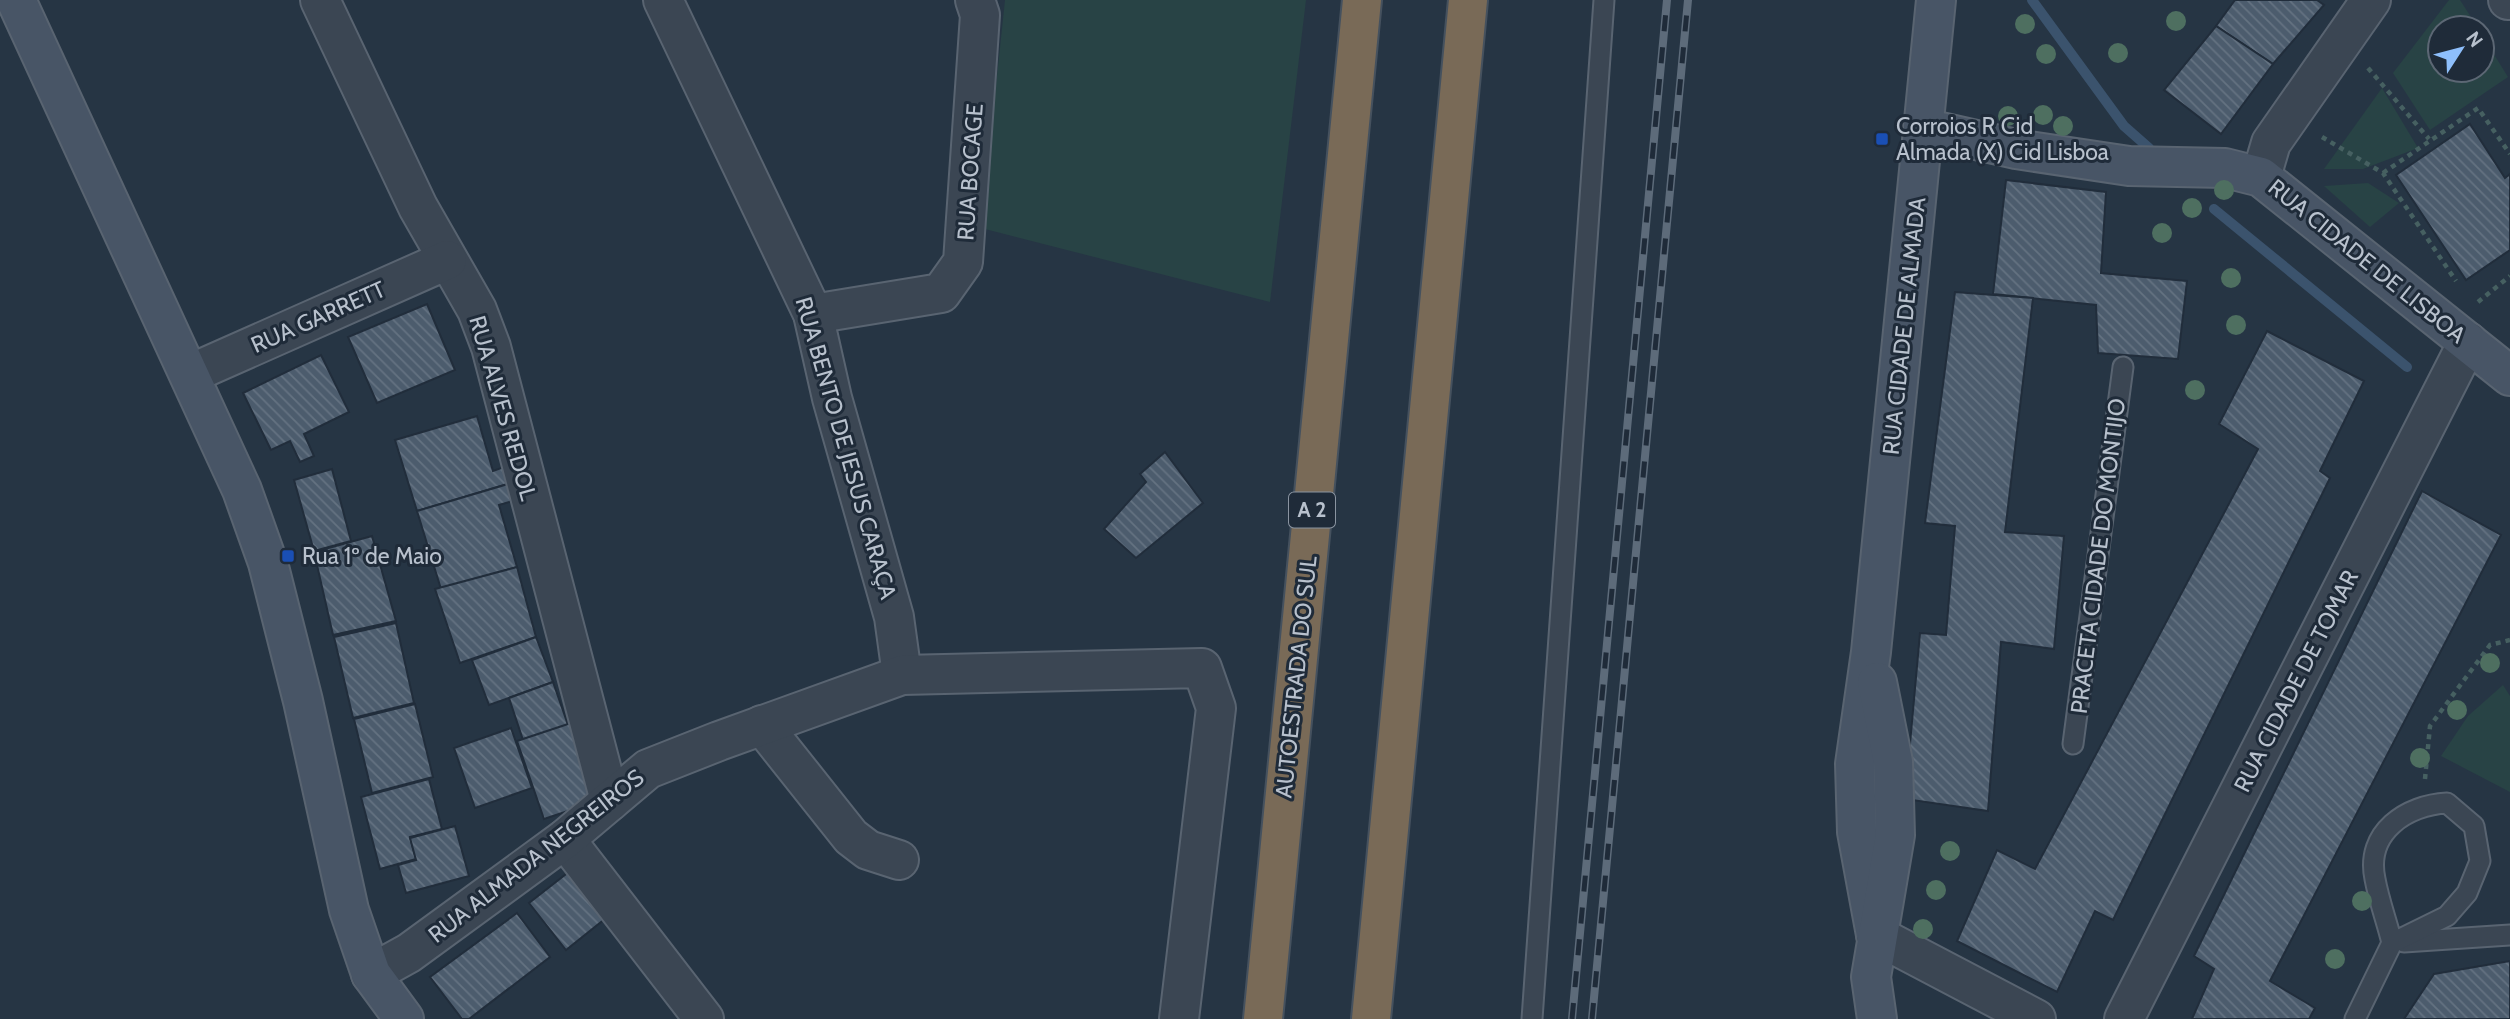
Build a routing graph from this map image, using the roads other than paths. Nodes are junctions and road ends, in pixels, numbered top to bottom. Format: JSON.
{"nodes":[{"id":1,"x":320,"y":0,"type":"edge"},
{"id":2,"x":663,"y":0,"type":"edge"},
{"id":3,"x":975,"y":0,"type":"edge"},
{"id":4,"x":1362,"y":0,"type":"edge"},
{"id":5,"x":1468,"y":0,"type":"edge"},
{"id":6,"x":1604,"y":0,"type":"edge"},
{"id":7,"x":1936,"y":0,"type":"edge"},
{"id":8,"x":2371,"y":0,"type":"edge"},
{"id":9,"x":13,"y":10,"type":"edge"},
{"id":10,"x":1923,"y":128,"type":"junction"},
{"id":11,"x":2243,"y":173,"type":"junction"},
{"id":12,"x":447,"y":260,"type":"junction"},
{"id":13,"x":813,"y":314,"type":"junction"},
{"id":14,"x":2468,"y":342,"type":"junction"},
{"id":15,"x":2123,"y":367,"type":"dead end"},
{"id":16,"x":190,"y":374,"type":"junction"},
{"id":17,"x":2510,"y":376,"type":"edge"},
{"id":18,"x":902,"y":675,"type":"junction"},
{"id":19,"x":762,"y":725,"type":"junction"},
{"id":20,"x":2073,"y":744,"type":"dead end"},
{"id":21,"x":610,"y":801,"type":"junction"},
{"id":22,"x":565,"y":839,"type":"junction"},
{"id":23,"x":899,"y":860,"type":"dead end"},
{"id":24,"x":2510,"y":934,"type":"edge"},
{"id":25,"x":1876,"y":935,"type":"junction"},
{"id":26,"x":2392,"y":943,"type":"junction"},
{"id":27,"x":371,"y":974,"type":"junction"},
{"id":28,"x":1871,"y":977,"type":"junction"},
{"id":29,"x":404,"y":1019,"type":"edge"},
{"id":30,"x":704,"y":1019,"type":"edge"},
{"id":31,"x":1179,"y":1019,"type":"edge"},
{"id":32,"x":1263,"y":1019,"type":"edge"},
{"id":33,"x":1371,"y":1019,"type":"edge"},
{"id":34,"x":1532,"y":1019,"type":"edge"},
{"id":35,"x":1852,"y":1019,"type":"edge"},
{"id":36,"x":1877,"y":1019,"type":"edge"},
{"id":37,"x":2036,"y":1019,"type":"edge"},
{"id":38,"x":2124,"y":1019,"type":"edge"},
{"id":39,"x":2355,"y":1019,"type":"edge"}],
"edges":[{"from":1,"to":12,"type":"street","name":"RUA ALVES REDOL"},
{"from":2,"to":13,"type":"street","name":"RUA BENTO DE JESUS CARAÇA"},
{"from":3,"to":13,"type":"street","name":"RUA BOCAGE"},
{"from":4,"to":32,"type":"highway","name":"AUTOESTRADA DO SUL","number":"A 2"},
{"from":5,"to":33,"type":"highway"},
{"from":6,"to":34,"type":"lane"},
{"from":7,"to":10,"type":"street","name":"RUA CIDADE DE ALMADA"},
{"from":8,"to":11,"type":"street"},
{"from":9,"to":16,"type":"street"},
{"from":10,"to":11,"type":"street"},
{"from":10,"to":25,"type":"street","name":"RUA CIDADE DE ALMADA"},
{"from":11,"to":14,"type":"street","name":"RUA CIDADE DE LISBOA"},
{"from":12,"to":16,"type":"street","name":"RUA GARRETT"},
{"from":12,"to":21,"type":"street","name":"RUA ALVES REDOL"},
{"from":13,"to":18,"type":"street","name":"RUA BENTO DE JESUS CARAÇA"},
{"from":14,"to":17,"type":"street","name":"RUA CIDADE DE LISBOA"},
{"from":14,"to":38,"type":"street","name":"RUA CIDADE DE TOMAR"},
{"from":15,"to":20,"type":"lane","name":"PRACETA CIDADE DO MONTIJO"},
{"from":16,"to":27,"type":"street"},
{"from":18,"to":19,"type":"street","name":"RUA ALMADA NEGREIROS"},
{"from":18,"to":31,"type":"street","name":"RUA ALMADA NEGREIROS"},
{"from":19,"to":21,"type":"street","name":"RUA ALMADA NEGREIROS"},
{"from":19,"to":23,"type":"street"},
{"from":21,"to":22,"type":"street","name":"RUA ALMADA NEGREIROS"},
{"from":22,"to":27,"type":"street","name":"RUA ALMADA NEGREIROS"},
{"from":22,"to":30,"type":"street"},
{"from":24,"to":26,"type":"lane"},
{"from":25,"to":28,"type":"street","name":"RUA CIDADE DE ALMADA"},
{"from":25,"to":37,"type":"street"},
{"from":26,"to":26,"type":"lane"},
{"from":26,"to":39,"type":"lane"},
{"from":27,"to":29,"type":"street"},
{"from":28,"to":35,"type":"street","name":"RUA CIDADE DE ALMADA"},
{"from":28,"to":36,"type":"street","name":"RUA CIDADE DE ALMADA"}]}
